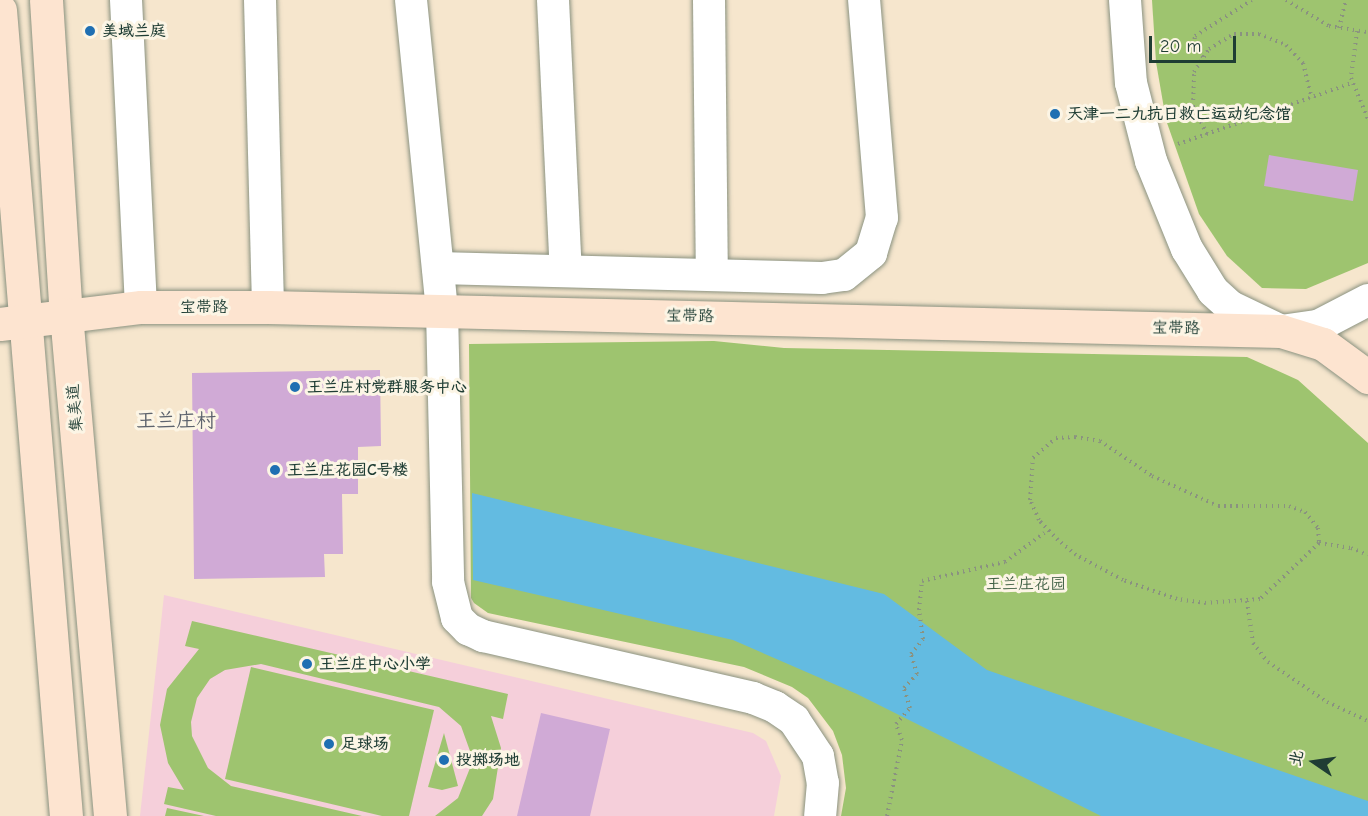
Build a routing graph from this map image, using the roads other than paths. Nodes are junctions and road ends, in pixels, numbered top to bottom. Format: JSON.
{"nodes":[{"id":1,"x":46,"y":0,"type":"edge"},
{"id":2,"x":126,"y":0,"type":"edge"},
{"id":3,"x":260,"y":0,"type":"edge"},
{"id":4,"x":411,"y":0,"type":"edge"},
{"id":5,"x":553,"y":0,"type":"edge"},
{"id":6,"x":709,"y":0,"type":"edge"},
{"id":7,"x":864,"y":0,"type":"edge"},
{"id":8,"x":1125,"y":0,"type":"edge"},
{"id":9,"x":0,"y":10,"type":"edge"},
{"id":10,"x":438,"y":268,"type":"junction"},
{"id":11,"x":567,"y":271,"type":"junction"},
{"id":12,"x":712,"y":273,"type":"junction"},
{"id":13,"x":1368,"y":300,"type":"edge"},
{"id":14,"x":141,"y":307,"type":"junction"},
{"id":15,"x":268,"y":307,"type":"junction"},
{"id":16,"x":442,"y":310,"type":"junction"},
{"id":17,"x":66,"y":314,"type":"junction"},
{"id":18,"x":12,"y":322,"type":"edge"},
{"id":19,"x":1281,"y":331,"type":"junction"},
{"id":20,"x":1368,"y":377,"type":"edge"},
{"id":21,"x":66,"y":816,"type":"edge"},
{"id":22,"x":110,"y":816,"type":"edge"},
{"id":23,"x":820,"y":816,"type":"edge"}],
"edges":[{"from":1,"to":17,"type":"main road","name":"集美道"},
{"from":2,"to":14,"type":"street"},
{"from":3,"to":15,"type":"street"},
{"from":4,"to":10,"type":"street"},
{"from":5,"to":11,"type":"street"},
{"from":6,"to":12,"type":"street"},
{"from":7,"to":12,"type":"street"},
{"from":8,"to":19,"type":"street"},
{"from":9,"to":18,"type":"main road"},
{"from":10,"to":11,"type":"street"},
{"from":10,"to":16,"type":"street"},
{"from":11,"to":12,"type":"street"},
{"from":13,"to":19,"type":"street"},
{"from":14,"to":15,"type":"main road","name":"宝带路"},
{"from":14,"to":17,"type":"main road","name":"宝带路"},
{"from":15,"to":16,"type":"main road","name":"宝带路"},
{"from":16,"to":19,"type":"main road","name":"宝带路"},
{"from":16,"to":23,"type":"street"},
{"from":17,"to":18,"type":"main road","name":"宝带路"},
{"from":17,"to":22,"type":"main road","name":"集美道"},
{"from":18,"to":21,"type":"main road"},
{"from":19,"to":20,"type":"main road","name":"宝带路"}]}
